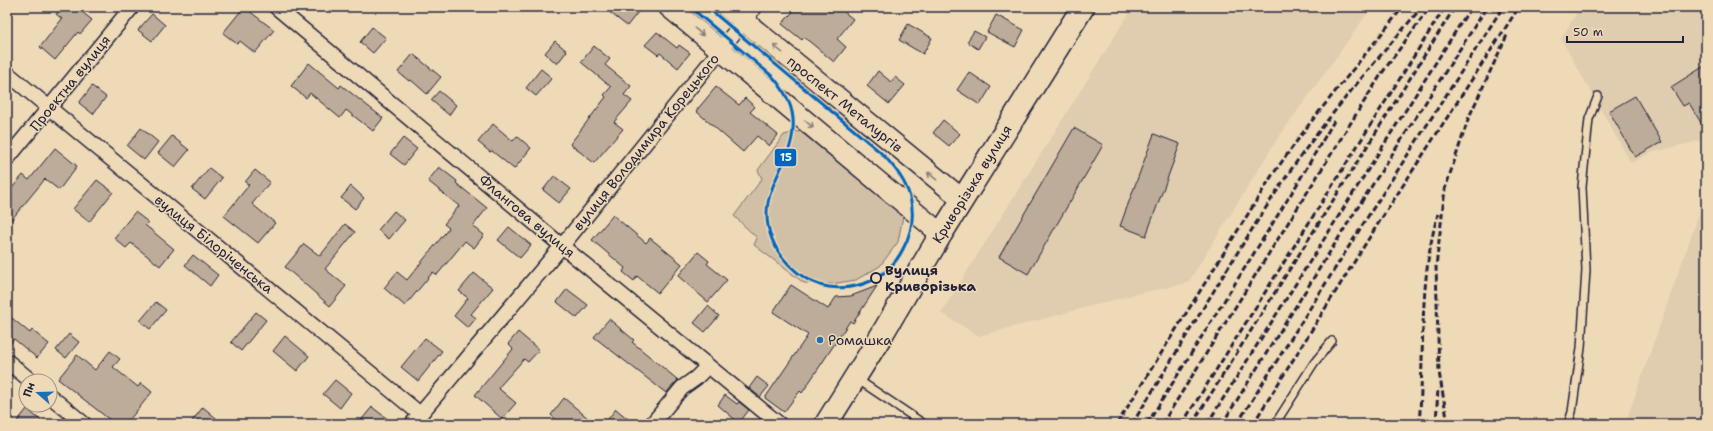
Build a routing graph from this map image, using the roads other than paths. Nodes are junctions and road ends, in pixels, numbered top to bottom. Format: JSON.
{"nodes":[{"id":1,"x":132,"y":7,"type":"edge"},
{"id":2,"x":276,"y":7,"type":"edge"},
{"id":3,"x":669,"y":7,"type":"edge"},
{"id":4,"x":727,"y":7,"type":"edge"},
{"id":5,"x":1083,"y":7,"type":"edge"},
{"id":6,"x":749,"y":14,"type":"edge"},
{"id":7,"x":720,"y":50,"type":"junction"},
{"id":8,"x":7,"y":73,"type":"edge"},
{"id":9,"x":1598,"y":96,"type":"dead end"},
{"id":10,"x":50,"y":109,"type":"junction"},
{"id":11,"x":7,"y":159,"type":"edge"},
{"id":12,"x":962,"y":200,"type":"junction"},
{"id":13,"x":941,"y":234,"type":"junction"},
{"id":14,"x":562,"y":246,"type":"junction"},
{"id":15,"x":1332,"y":341,"type":"dead end"},
{"id":16,"x":7,"y":361,"type":"edge"},
{"id":17,"x":708,"y":366,"type":"junction"},
{"id":18,"x":21,"y":373,"type":"edge"},
{"id":19,"x":855,"y":378,"type":"junction"},
{"id":20,"x":58,"y":403,"type":"edge"},
{"id":21,"x":416,"y":419,"type":"edge"},
{"id":22,"x":84,"y":424,"type":"edge"},
{"id":23,"x":652,"y":424,"type":"edge"},
{"id":24,"x":780,"y":424,"type":"edge"},
{"id":25,"x":826,"y":424,"type":"edge"},
{"id":26,"x":924,"y":424,"type":"edge"},
{"id":27,"x":1275,"y":424,"type":"edge"},
{"id":28,"x":1568,"y":424,"type":"edge"}],
"edges":[{"from":1,"to":10,"type":"street","name":"Проектна вулиця"},
{"from":2,"to":14,"type":"street","name":"Флангова вулиця"},
{"from":3,"to":7,"type":"main road","one_way":true},
{"from":4,"to":6,"type":"main road","name":"проспект Металургів"},
{"from":5,"to":12,"type":"main road","name":"Криворізька вулиця"},
{"from":6,"to":7,"type":"street","name":"вулиця Володимира Корецького"},
{"from":12,"to":6,"type":"main road","name":"проспект Металургів","one_way":true},
{"from":7,"to":13,"type":"main road","one_way":true},
{"from":7,"to":14,"type":"street","name":"вулиця Володимира Корецького"},
{"from":8,"to":10,"type":"street","name":"вулиця Білоріченська"},
{"from":9,"to":28,"type":"lane"},
{"from":10,"to":11,"type":"street","name":"Проектна вулиця"},
{"from":10,"to":21,"type":"street","name":"вулиця Білоріченська"},
{"from":12,"to":13,"type":"main road","name":"Криворізька вулиця"},
{"from":13,"to":19,"type":"main road","name":"Криворізька вулиця"},
{"from":14,"to":17,"type":"street","name":"Флангова вулиця"},
{"from":14,"to":21,"type":"street","name":"вулиця Володимира Корецького"},
{"from":15,"to":27,"type":"lane"},
{"from":16,"to":18,"type":"street"},
{"from":17,"to":23,"type":"street"},
{"from":17,"to":24,"type":"street","name":"Флангова вулиця"},
{"from":19,"to":25,"type":"main road","name":"Криворізька вулиця"},
{"from":19,"to":26,"type":"lane"},
{"from":20,"to":22,"type":"street"}]}
